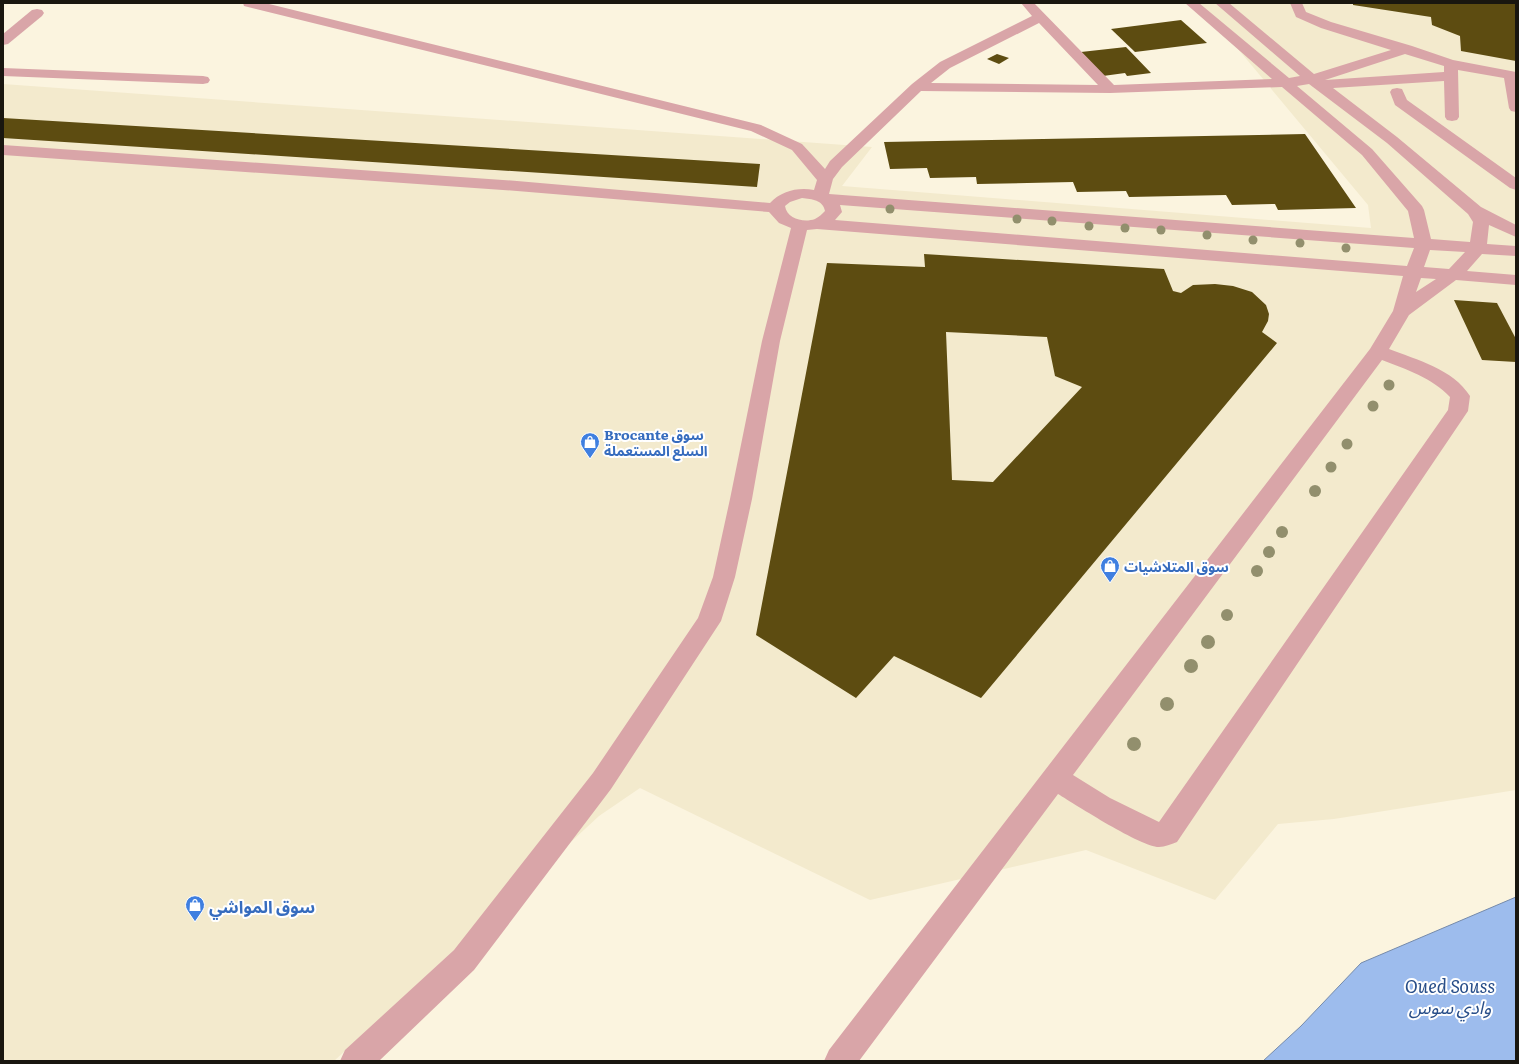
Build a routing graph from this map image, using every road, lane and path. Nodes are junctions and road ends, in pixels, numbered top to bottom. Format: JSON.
{"nodes":[{"id":1,"x":249,"y":3,"type":"edge"},
{"id":2,"x":1027,"y":3,"type":"edge"},
{"id":3,"x":1191,"y":3,"type":"edge"},
{"id":4,"x":1221,"y":3,"type":"edge"},
{"id":5,"x":1282,"y":3,"type":"edge"},
{"id":6,"x":1298,"y":9,"type":"edge"},
{"id":7,"x":37,"y":13,"type":"dead end"},
{"id":8,"x":1040,"y":17,"type":"junction"},
{"id":9,"x":3,"y":41,"type":"edge"},
{"id":10,"x":1407,"y":49,"type":"junction"},
{"id":11,"x":3,"y":72,"type":"edge"},
{"id":12,"x":1451,"y":76,"type":"junction"},
{"id":13,"x":1513,"y":76,"type":"edge"},
{"id":14,"x":202,"y":80,"type":"dead end"},
{"id":15,"x":1286,"y":82,"type":"junction"},
{"id":16,"x":1315,"y":82,"type":"junction"},
{"id":17,"x":917,"y":87,"type":"junction"},
{"id":18,"x":1110,"y":89,"type":"junction"},
{"id":19,"x":1397,"y":92,"type":"junction"},
{"id":20,"x":1336,"y":97,"type":"junction"},
{"id":21,"x":1516,"y":108,"type":"edge"},
{"id":22,"x":1452,"y":117,"type":"dead end"},
{"id":23,"x":3,"y":150,"type":"edge"},
{"id":24,"x":825,"y":179,"type":"junction"},
{"id":25,"x":1516,"y":185,"type":"edge"},
{"id":26,"x":824,"y":198,"type":"junction"},
{"id":27,"x":776,"y":208,"type":"junction"},
{"id":28,"x":1476,"y":211,"type":"junction"},
{"id":29,"x":810,"y":225,"type":"junction"},
{"id":30,"x":1516,"y":232,"type":"edge"},
{"id":31,"x":1424,"y":244,"type":"junction"},
{"id":32,"x":1478,"y":248,"type":"junction"},
{"id":33,"x":1516,"y":251,"type":"edge"},
{"id":34,"x":1414,"y":270,"type":"junction"},
{"id":35,"x":1454,"y":274,"type":"junction"},
{"id":36,"x":1516,"y":280,"type":"edge"},
{"id":37,"x":1402,"y":311,"type":"junction"},
{"id":38,"x":1378,"y":352,"type":"junction"},
{"id":39,"x":1054,"y":778,"type":"junction"},
{"id":40,"x":356,"y":1061,"type":"edge"},
{"id":41,"x":840,"y":1061,"type":"edge"}],
"edges":[{"from":1,"to":24,"type":"street"},
{"from":2,"to":8,"type":"street"},
{"from":3,"to":15,"type":"street"},
{"from":4,"to":16,"type":"street"},
{"from":5,"to":6,"type":"street"},
{"from":6,"to":10,"type":"street"},
{"from":7,"to":9,"type":"street"},
{"from":8,"to":17,"type":"street"},
{"from":8,"to":18,"type":"street"},
{"from":10,"to":12,"type":"street"},
{"from":10,"to":16,"type":"street"},
{"from":11,"to":14,"type":"street"},
{"from":12,"to":13,"type":"street"},
{"from":12,"to":16,"type":"street"},
{"from":12,"to":19,"type":"street"},
{"from":12,"to":22,"type":"street"},
{"from":13,"to":21,"type":"street"},
{"from":15,"to":16,"type":"street"},
{"from":15,"to":18,"type":"street"},
{"from":15,"to":31,"type":"street"},
{"from":16,"to":20,"type":"street"},
{"from":17,"to":18,"type":"street"},
{"from":17,"to":24,"type":"street"},
{"from":19,"to":20,"type":"street"},
{"from":19,"to":25,"type":"street"},
{"from":20,"to":28,"type":"street"},
{"from":23,"to":27,"type":"street"},
{"from":24,"to":26,"type":"street"},
{"from":26,"to":27,"type":"street"},
{"from":26,"to":29,"type":"street"},
{"from":26,"to":31,"type":"street"},
{"from":27,"to":29,"type":"street"},
{"from":28,"to":30,"type":"street"},
{"from":28,"to":32,"type":"street"},
{"from":29,"to":34,"type":"street"},
{"from":29,"to":40,"type":"street"},
{"from":31,"to":32,"type":"street"},
{"from":31,"to":34,"type":"street"},
{"from":32,"to":33,"type":"street"},
{"from":32,"to":35,"type":"street"},
{"from":34,"to":35,"type":"street"},
{"from":34,"to":37,"type":"street"},
{"from":35,"to":36,"type":"street"},
{"from":35,"to":37,"type":"street"},
{"from":37,"to":38,"type":"street"},
{"from":38,"to":39,"type":"street"},
{"from":38,"to":39,"type":"street"},
{"from":39,"to":41,"type":"street"}]}
